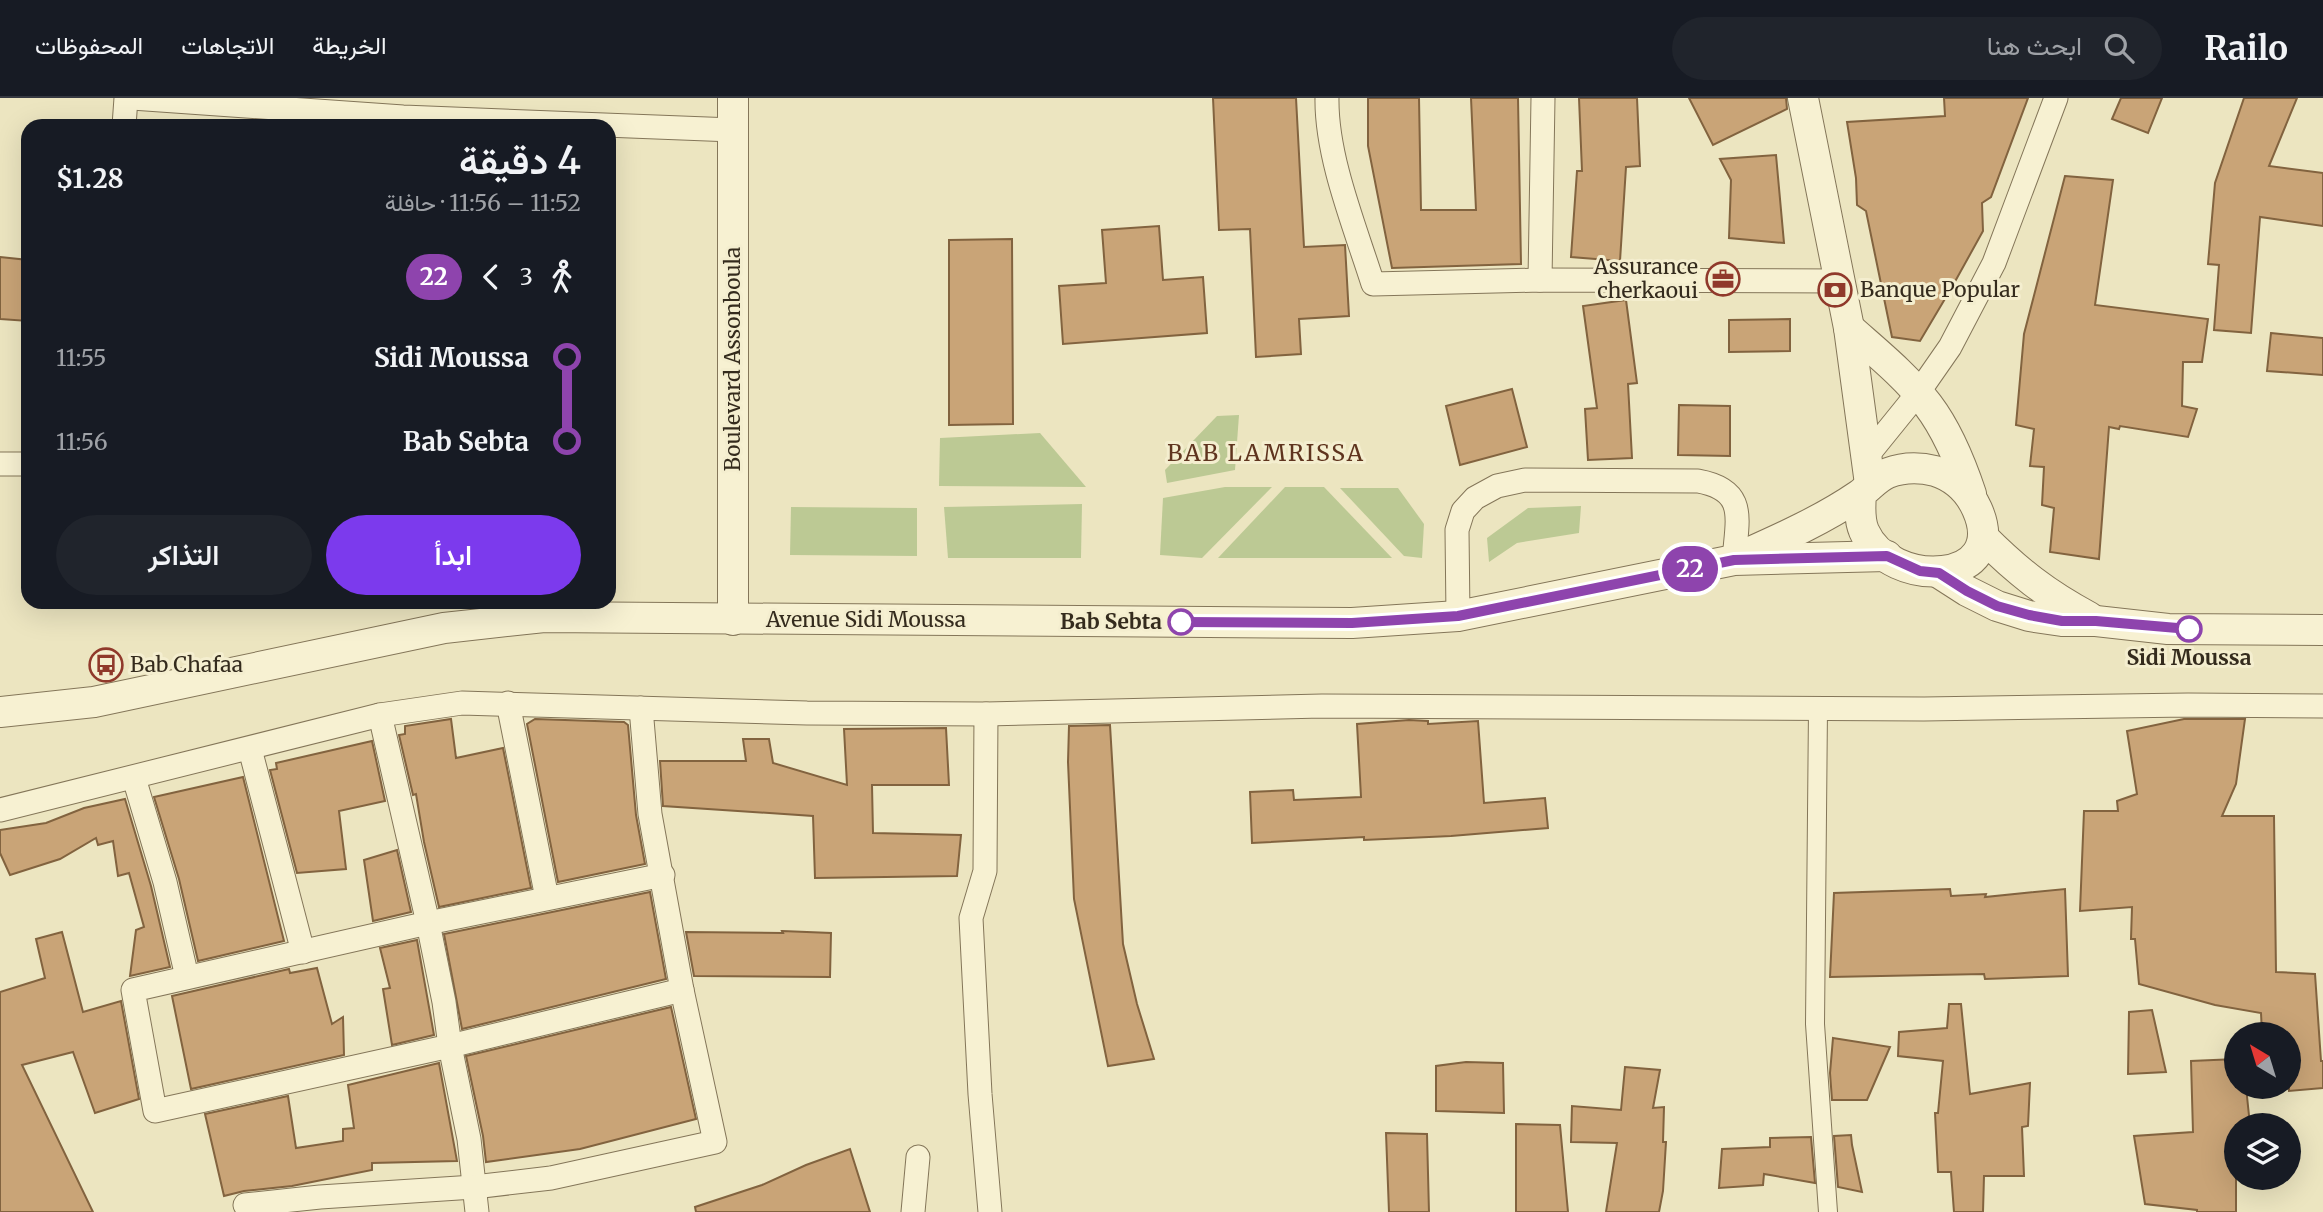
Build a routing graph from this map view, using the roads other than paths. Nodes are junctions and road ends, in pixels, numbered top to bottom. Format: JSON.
{"nodes":[{"id":1,"x":126,"y":98,"type":"edge"},
{"id":2,"x":132,"y":98,"type":"edge"},
{"id":3,"x":733,"y":98,"type":"edge"},
{"id":4,"x":1327,"y":98,"type":"edge"},
{"id":5,"x":1543,"y":98,"type":"edge"},
{"id":6,"x":1803,"y":98,"type":"edge"},
{"id":7,"x":2056,"y":98,"type":"edge"},
{"id":8,"x":403,"y":108,"type":"edge"},
{"id":9,"x":124,"y":119,"type":"edge"},
{"id":10,"x":568,"y":119,"type":"edge"},
{"id":11,"x":616,"y":122,"type":"edge"},
{"id":12,"x":733,"y":130,"type":"junction"},
{"id":13,"x":1540,"y":280,"type":"junction"},
{"id":14,"x":1841,"y":281,"type":"junction"},
{"id":15,"x":1849,"y":328,"type":"junction"},
{"id":16,"x":1918,"y":393,"type":"junction"},
{"id":17,"x":0,"y":464,"type":"edge"},
{"id":18,"x":21,"y":464,"type":"edge"},
{"id":19,"x":1866,"y":478,"type":"junction"},
{"id":20,"x":1972,"y":499,"type":"junction"},
{"id":21,"x":1983,"y":537,"type":"junction"},
{"id":22,"x":1887,"y":556,"type":"junction"},
{"id":23,"x":1734,"y":560,"type":"junction"},
{"id":24,"x":1939,"y":573,"type":"junction"},
{"id":25,"x":1458,"y":616,"type":"junction"},
{"id":26,"x":733,"y":620,"type":"junction"},
{"id":27,"x":2096,"y":621,"type":"junction"},
{"id":28,"x":2323,"y":630,"type":"edge"},
{"id":29,"x":508,"y":703,"type":"junction"},
{"id":30,"x":2323,"y":706,"type":"edge"},
{"id":31,"x":641,"y":708,"type":"junction"},
{"id":32,"x":1818,"y":709,"type":"junction"},
{"id":33,"x":0,"y":712,"type":"edge"},
{"id":34,"x":986,"y":714,"type":"junction"},
{"id":35,"x":380,"y":715,"type":"junction"},
{"id":36,"x":250,"y":749,"type":"junction"},
{"id":37,"x":134,"y":778,"type":"junction"},
{"id":38,"x":0,"y":810,"type":"edge"},
{"id":39,"x":663,"y":874,"type":"junction"},
{"id":40,"x":547,"y":898,"type":"junction"},
{"id":41,"x":428,"y":923,"type":"junction"},
{"id":42,"x":303,"y":952,"type":"junction"},
{"id":43,"x":187,"y":977,"type":"junction"},
{"id":44,"x":682,"y":990,"type":"junction"},
{"id":45,"x":450,"y":1046,"type":"junction"},
{"id":46,"x":918,"y":1157,"type":"dead end"},
{"id":47,"x":474,"y":1186,"type":"junction"},
{"id":48,"x":245,"y":1205,"type":"dead end"},
{"id":49,"x":477,"y":1212,"type":"edge"},
{"id":50,"x":912,"y":1212,"type":"edge"},
{"id":51,"x":990,"y":1212,"type":"edge"},
{"id":52,"x":1828,"y":1212,"type":"edge"}],
"edges":[{"from":1,"to":9,"type":"street"},
{"from":2,"to":8,"type":"street"},
{"from":3,"to":12,"type":"street","name":"Boulevard Assonboula"},
{"from":4,"to":13,"type":"street"},
{"from":5,"to":13,"type":"street"},
{"from":6,"to":14,"type":"street"},
{"from":7,"to":16,"type":"street"},
{"from":8,"to":10,"type":"street"},
{"from":11,"to":12,"type":"street"},
{"from":12,"to":26,"type":"street","name":"Boulevard Assonboula"},
{"from":13,"to":14,"type":"street"},
{"from":14,"to":15,"type":"street"},
{"from":15,"to":16,"type":"street"},
{"from":15,"to":19,"type":"street"},
{"from":16,"to":19,"type":"street"},
{"from":16,"to":20,"type":"street"},
{"from":17,"to":18,"type":"street"},
{"from":19,"to":20,"type":"street"},
{"from":19,"to":22,"type":"street"},
{"from":19,"to":23,"type":"street","name":"Avenue Sidi Moussa"},
{"from":20,"to":21,"type":"street"},
{"from":21,"to":24,"type":"street"},
{"from":21,"to":27,"type":"street"},
{"from":22,"to":23,"type":"street","name":"Avenue Sidi Moussa"},
{"from":22,"to":24,"type":"street"},
{"from":23,"to":25,"type":"street","name":"Avenue Sidi Moussa"},
{"from":23,"to":25,"type":"street"},
{"from":24,"to":27,"type":"street"},
{"from":25,"to":26,"type":"street","name":"Avenue Sidi Moussa"},
{"from":26,"to":33,"type":"street","name":"Avenue Sidi Moussa"},
{"from":27,"to":28,"type":"street"},
{"from":29,"to":31,"type":"street"},
{"from":29,"to":35,"type":"street"},
{"from":29,"to":40,"type":"street"},
{"from":30,"to":32,"type":"street"},
{"from":31,"to":34,"type":"street"},
{"from":31,"to":39,"type":"street"},
{"from":32,"to":34,"type":"street"},
{"from":32,"to":52,"type":"street"},
{"from":34,"to":51,"type":"street"},
{"from":35,"to":36,"type":"street"},
{"from":35,"to":41,"type":"street"},
{"from":36,"to":37,"type":"street"},
{"from":36,"to":42,"type":"street"},
{"from":37,"to":38,"type":"street"},
{"from":37,"to":43,"type":"street"},
{"from":39,"to":40,"type":"street"},
{"from":39,"to":44,"type":"street"},
{"from":40,"to":41,"type":"street"},
{"from":41,"to":42,"type":"street"},
{"from":41,"to":45,"type":"street"},
{"from":42,"to":43,"type":"street"},
{"from":43,"to":45,"type":"street"},
{"from":44,"to":45,"type":"street"},
{"from":44,"to":47,"type":"street"},
{"from":45,"to":47,"type":"street"},
{"from":46,"to":50,"type":"street"},
{"from":47,"to":48,"type":"street"},
{"from":47,"to":49,"type":"street"}]}
